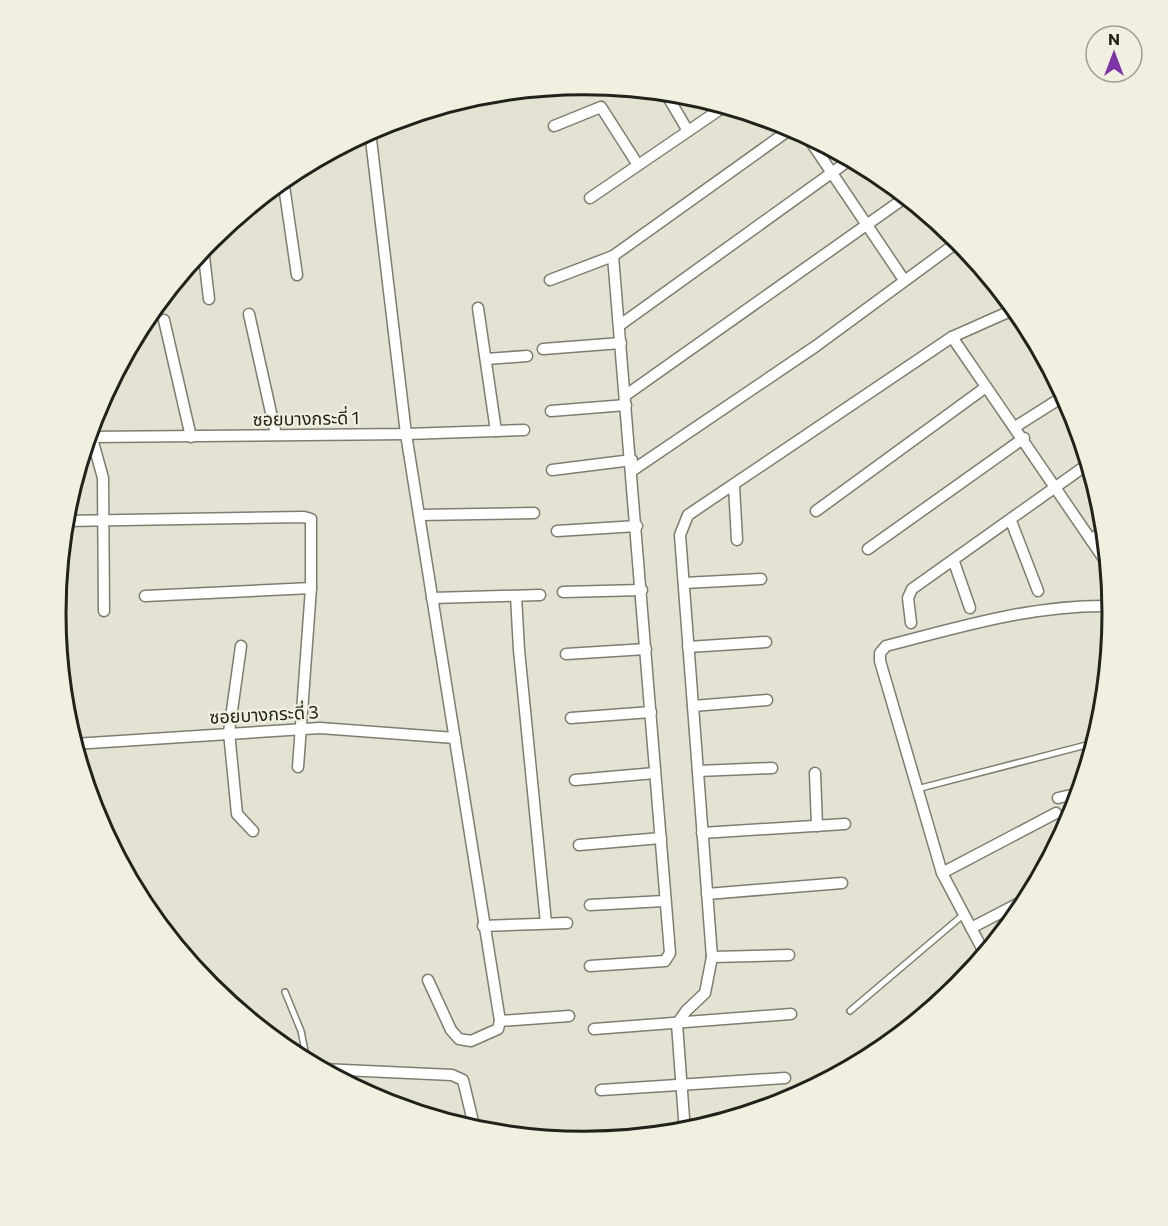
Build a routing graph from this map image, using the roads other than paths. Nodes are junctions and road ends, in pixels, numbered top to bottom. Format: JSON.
{"nodes":[{"id":1,"x":671,"y":102,"type":"edge"},
{"id":2,"x":716,"y":112,"type":"edge"},
{"id":3,"x":554,"y":126,"type":"dead end"},
{"id":4,"x":688,"y":131,"type":"junction"},
{"id":5,"x":783,"y":134,"type":"edge"},
{"id":6,"x":371,"y":141,"type":"edge"},
{"id":7,"x":816,"y":150,"type":"edge"},
{"id":8,"x":844,"y":164,"type":"edge"},
{"id":9,"x":638,"y":165,"type":"junction"},
{"id":10,"x":832,"y":173,"type":"junction"},
{"id":11,"x":285,"y":190,"type":"edge"},
{"id":12,"x":590,"y":198,"type":"dead end"},
{"id":13,"x":899,"y":202,"type":"edge"},
{"id":14,"x":868,"y":226,"type":"junction"},
{"id":15,"x":950,"y":247,"type":"edge"},
{"id":16,"x":613,"y":256,"type":"junction"},
{"id":17,"x":205,"y":261,"type":"edge"},
{"id":18,"x":297,"y":275,"type":"dead end"},
{"id":19,"x":549,"y":280,"type":"dead end"},
{"id":20,"x":904,"y":280,"type":"junction"},
{"id":21,"x":209,"y":299,"type":"dead end"},
{"id":22,"x":478,"y":308,"type":"dead end"},
{"id":23,"x":1006,"y":313,"type":"edge"},
{"id":24,"x":249,"y":314,"type":"dead end"},
{"id":25,"x":164,"y":320,"type":"dead end"},
{"id":26,"x":620,"y":325,"type":"junction"},
{"id":27,"x":952,"y":338,"type":"junction"},
{"id":28,"x":621,"y":343,"type":"junction"},
{"id":29,"x":543,"y":349,"type":"dead end"},
{"id":30,"x":527,"y":356,"type":"dead end"},
{"id":31,"x":486,"y":358,"type":"junction"},
{"id":32,"x":986,"y":387,"type":"junction"},
{"id":33,"x":626,"y":400,"type":"junction"},
{"id":34,"x":1057,"y":401,"type":"edge"},
{"id":35,"x":551,"y":411,"type":"dead end"},
{"id":36,"x":1015,"y":428,"type":"junction"},
{"id":37,"x":524,"y":430,"type":"dead end"},
{"id":38,"x":496,"y":431,"type":"junction"},
{"id":39,"x":406,"y":434,"type":"junction"},
{"id":40,"x":97,"y":435,"type":"edge"},
{"id":41,"x":276,"y":435,"type":"junction"},
{"id":42,"x":191,"y":437,"type":"junction"},
{"id":43,"x":1024,"y":438,"type":"junction"},
{"id":44,"x":93,"y":446,"type":"edge"},
{"id":45,"x":632,"y":465,"type":"junction"},
{"id":46,"x":1081,"y":469,"type":"edge"},
{"id":47,"x":552,"y":470,"type":"dead end"},
{"id":48,"x":734,"y":486,"type":"junction"},
{"id":49,"x":1055,"y":488,"type":"junction"},
{"id":50,"x":816,"y":511,"type":"dead end"},
{"id":51,"x":534,"y":513,"type":"dead end"},
{"id":52,"x":419,"y":515,"type":"junction"},
{"id":53,"x":103,"y":520,"type":"junction"},
{"id":54,"x":74,"y":521,"type":"edge"},
{"id":55,"x":1011,"y":521,"type":"junction"},
{"id":56,"x":637,"y":526,"type":"junction"},
{"id":57,"x":556,"y":531,"type":"dead end"},
{"id":58,"x":1096,"y":536,"type":"edge"},
{"id":59,"x":737,"y":540,"type":"dead end"},
{"id":60,"x":1091,"y":540,"type":"junction"},
{"id":61,"x":868,"y":549,"type":"dead end"},
{"id":62,"x":1099,"y":551,"type":"edge"},
{"id":63,"x":954,"y":562,"type":"junction"},
{"id":64,"x":761,"y":579,"type":"dead end"},
{"id":65,"x":684,"y":583,"type":"junction"},
{"id":66,"x":311,"y":588,"type":"junction"},
{"id":67,"x":642,"y":590,"type":"junction"},
{"id":68,"x":1038,"y":591,"type":"dead end"},
{"id":69,"x":563,"y":592,"type":"dead end"},
{"id":70,"x":540,"y":595,"type":"dead end"},
{"id":71,"x":145,"y":596,"type":"dead end"},
{"id":72,"x":516,"y":596,"type":"junction"},
{"id":73,"x":432,"y":598,"type":"junction"},
{"id":74,"x":1102,"y":606,"type":"edge"},
{"id":75,"x":970,"y":608,"type":"dead end"},
{"id":76,"x":104,"y":611,"type":"dead end"},
{"id":77,"x":911,"y":623,"type":"dead end"},
{"id":78,"x":766,"y":642,"type":"dead end"},
{"id":79,"x":241,"y":646,"type":"dead end"},
{"id":80,"x":688,"y":646,"type":"junction"},
{"id":81,"x":646,"y":649,"type":"junction"},
{"id":82,"x":566,"y":654,"type":"dead end"},
{"id":83,"x":767,"y":700,"type":"dead end"},
{"id":84,"x":693,"y":706,"type":"junction"},
{"id":85,"x":651,"y":712,"type":"junction"},
{"id":86,"x":572,"y":718,"type":"dead end"},
{"id":87,"x":302,"y":728,"type":"junction"},
{"id":88,"x":229,"y":732,"type":"junction"},
{"id":89,"x":455,"y":738,"type":"junction"},
{"id":90,"x":83,"y":743,"type":"edge"},
{"id":91,"x":1084,"y":746,"type":"edge"},
{"id":92,"x":298,"y":767,"type":"dead end"},
{"id":93,"x":772,"y":768,"type":"dead end"},
{"id":94,"x":698,"y":771,"type":"junction"},
{"id":95,"x":815,"y":772,"type":"dead end"},
{"id":96,"x":656,"y":773,"type":"junction"},
{"id":97,"x":575,"y":780,"type":"dead end"},
{"id":98,"x":917,"y":789,"type":"junction"},
{"id":99,"x":1069,"y":795,"type":"edge"},
{"id":100,"x":1058,"y":798,"type":"dead end"},
{"id":101,"x":1056,"y":813,"type":"dead end"},
{"id":102,"x":845,"y":824,"type":"dead end"},
{"id":103,"x":817,"y":826,"type":"junction"},
{"id":104,"x":253,"y":831,"type":"dead end"},
{"id":105,"x":702,"y":833,"type":"junction"},
{"id":106,"x":661,"y":838,"type":"junction"},
{"id":107,"x":579,"y":845,"type":"dead end"},
{"id":108,"x":942,"y":873,"type":"junction"},
{"id":109,"x":842,"y":884,"type":"dead end"},
{"id":110,"x":707,"y":894,"type":"junction"},
{"id":111,"x":664,"y":901,"type":"junction"},
{"id":112,"x":590,"y":905,"type":"dead end"},
{"id":113,"x":1010,"y":908,"type":"edge"},
{"id":114,"x":963,"y":915,"type":"junction"},
{"id":115,"x":567,"y":922,"type":"dead end"},
{"id":116,"x":546,"y":923,"type":"junction"},
{"id":117,"x":483,"y":926,"type":"junction"},
{"id":118,"x":971,"y":928,"type":"junction"},
{"id":119,"x":981,"y":946,"type":"edge"},
{"id":120,"x":789,"y":955,"type":"dead end"},
{"id":121,"x":712,"y":957,"type":"junction"},
{"id":122,"x":590,"y":966,"type":"dead end"},
{"id":123,"x":428,"y":980,"type":"dead end"},
{"id":124,"x":285,"y":992,"type":"dead end"},
{"id":125,"x":850,"y":1011,"type":"dead end"},
{"id":126,"x":791,"y":1014,"type":"dead end"},
{"id":127,"x":569,"y":1016,"type":"dead end"},
{"id":128,"x":500,"y":1021,"type":"junction"},
{"id":129,"x":677,"y":1024,"type":"junction"},
{"id":130,"x":594,"y":1029,"type":"dead end"},
{"id":131,"x":305,"y":1049,"type":"edge"},
{"id":132,"x":340,"y":1070,"type":"edge"},
{"id":133,"x":784,"y":1078,"type":"dead end"},
{"id":134,"x":682,"y":1085,"type":"junction"},
{"id":135,"x":601,"y":1090,"type":"dead end"},
{"id":136,"x":472,"y":1118,"type":"edge"},
{"id":137,"x":684,"y":1121,"type":"edge"}],
"edges":[{"from":1,"to":4,"type":"street"},
{"from":2,"to":4,"type":"street"},
{"from":3,"to":9,"type":"street"},
{"from":4,"to":9,"type":"street"},
{"from":5,"to":16,"type":"street"},
{"from":6,"to":39,"type":"street"},
{"from":7,"to":10,"type":"street"},
{"from":8,"to":10,"type":"street"},
{"from":9,"to":12,"type":"street"},
{"from":10,"to":14,"type":"street"},
{"from":10,"to":26,"type":"street"},
{"from":11,"to":18,"type":"street"},
{"from":13,"to":14,"type":"street"},
{"from":14,"to":20,"type":"street"},
{"from":14,"to":33,"type":"street"},
{"from":15,"to":20,"type":"street"},
{"from":16,"to":19,"type":"street"},
{"from":16,"to":26,"type":"street"},
{"from":17,"to":21,"type":"street"},
{"from":20,"to":45,"type":"street"},
{"from":22,"to":31,"type":"street"},
{"from":23,"to":27,"type":"street"},
{"from":24,"to":41,"type":"street"},
{"from":25,"to":42,"type":"street"},
{"from":26,"to":28,"type":"street"},
{"from":27,"to":32,"type":"street"},
{"from":27,"to":48,"type":"street"},
{"from":28,"to":29,"type":"street"},
{"from":28,"to":33,"type":"street"},
{"from":30,"to":31,"type":"street"},
{"from":31,"to":38,"type":"street"},
{"from":32,"to":36,"type":"street"},
{"from":32,"to":50,"type":"street"},
{"from":33,"to":35,"type":"street"},
{"from":33,"to":45,"type":"street"},
{"from":34,"to":36,"type":"street"},
{"from":36,"to":43,"type":"street"},
{"from":37,"to":38,"type":"street","name":"ซอยบางกระดี่ 1"},
{"from":38,"to":39,"type":"street","name":"ซอยบางกระดี่ 1"},
{"from":39,"to":41,"type":"street","name":"ซอยบางกระดี่ 1"},
{"from":39,"to":52,"type":"street"},
{"from":40,"to":42,"type":"street","name":"ซอยบางกระดี่ 1"},
{"from":41,"to":42,"type":"street","name":"ซอยบางกระดี่ 1"},
{"from":43,"to":49,"type":"street"},
{"from":43,"to":61,"type":"street"},
{"from":44,"to":53,"type":"street"},
{"from":45,"to":47,"type":"street"},
{"from":45,"to":56,"type":"street"},
{"from":46,"to":49,"type":"street"},
{"from":48,"to":59,"type":"street"},
{"from":48,"to":65,"type":"street"},
{"from":49,"to":55,"type":"street"},
{"from":49,"to":60,"type":"street"},
{"from":51,"to":52,"type":"street"},
{"from":52,"to":73,"type":"street"},
{"from":53,"to":54,"type":"street"},
{"from":53,"to":66,"type":"street"},
{"from":53,"to":76,"type":"street"},
{"from":55,"to":63,"type":"street"},
{"from":55,"to":68,"type":"street"},
{"from":56,"to":57,"type":"street"},
{"from":56,"to":67,"type":"street"},
{"from":58,"to":60,"type":"street"},
{"from":60,"to":62,"type":"street"},
{"from":63,"to":75,"type":"street"},
{"from":63,"to":77,"type":"street"},
{"from":64,"to":65,"type":"street"},
{"from":65,"to":80,"type":"street"},
{"from":66,"to":71,"type":"street"},
{"from":66,"to":87,"type":"street"},
{"from":67,"to":69,"type":"street"},
{"from":67,"to":81,"type":"street"},
{"from":70,"to":72,"type":"street"},
{"from":72,"to":73,"type":"street"},
{"from":72,"to":116,"type":"street"},
{"from":73,"to":89,"type":"street"},
{"from":74,"to":98,"type":"street"},
{"from":78,"to":80,"type":"street"},
{"from":79,"to":88,"type":"street"},
{"from":80,"to":84,"type":"street"},
{"from":81,"to":82,"type":"street"},
{"from":81,"to":85,"type":"street"},
{"from":83,"to":84,"type":"street"},
{"from":84,"to":94,"type":"street"},
{"from":85,"to":86,"type":"street"},
{"from":85,"to":96,"type":"street"},
{"from":87,"to":88,"type":"street","name":"ซอยบางกระดี่ 3"},
{"from":87,"to":89,"type":"street","name":"ซอยบางกระดี่ 3"},
{"from":87,"to":92,"type":"street"},
{"from":88,"to":90,"type":"street","name":"ซอยบางกระดี่ 3"},
{"from":88,"to":104,"type":"street"},
{"from":89,"to":117,"type":"street"},
{"from":91,"to":98,"type":"lane"},
{"from":93,"to":94,"type":"street"},
{"from":94,"to":105,"type":"street"},
{"from":95,"to":103,"type":"street"},
{"from":96,"to":97,"type":"street"},
{"from":96,"to":106,"type":"street"},
{"from":98,"to":108,"type":"street"},
{"from":99,"to":100,"type":"street"},
{"from":101,"to":108,"type":"street"},
{"from":102,"to":103,"type":"street"},
{"from":103,"to":105,"type":"street"},
{"from":105,"to":110,"type":"street"},
{"from":106,"to":107,"type":"street"},
{"from":106,"to":111,"type":"street"},
{"from":108,"to":114,"type":"street"},
{"from":109,"to":110,"type":"street"},
{"from":110,"to":121,"type":"street"},
{"from":111,"to":112,"type":"street"},
{"from":111,"to":122,"type":"street"},
{"from":113,"to":118,"type":"street"},
{"from":114,"to":118,"type":"street"},
{"from":114,"to":125,"type":"lane"},
{"from":115,"to":116,"type":"street"},
{"from":116,"to":117,"type":"street"},
{"from":117,"to":128,"type":"street"},
{"from":118,"to":119,"type":"street"},
{"from":120,"to":121,"type":"street"},
{"from":121,"to":129,"type":"street"},
{"from":123,"to":128,"type":"street"},
{"from":124,"to":131,"type":"lane"},
{"from":126,"to":129,"type":"street"},
{"from":127,"to":128,"type":"street"},
{"from":129,"to":130,"type":"street"},
{"from":129,"to":134,"type":"street"},
{"from":132,"to":136,"type":"street"},
{"from":133,"to":134,"type":"street"},
{"from":134,"to":135,"type":"street"},
{"from":134,"to":137,"type":"street"}]}
